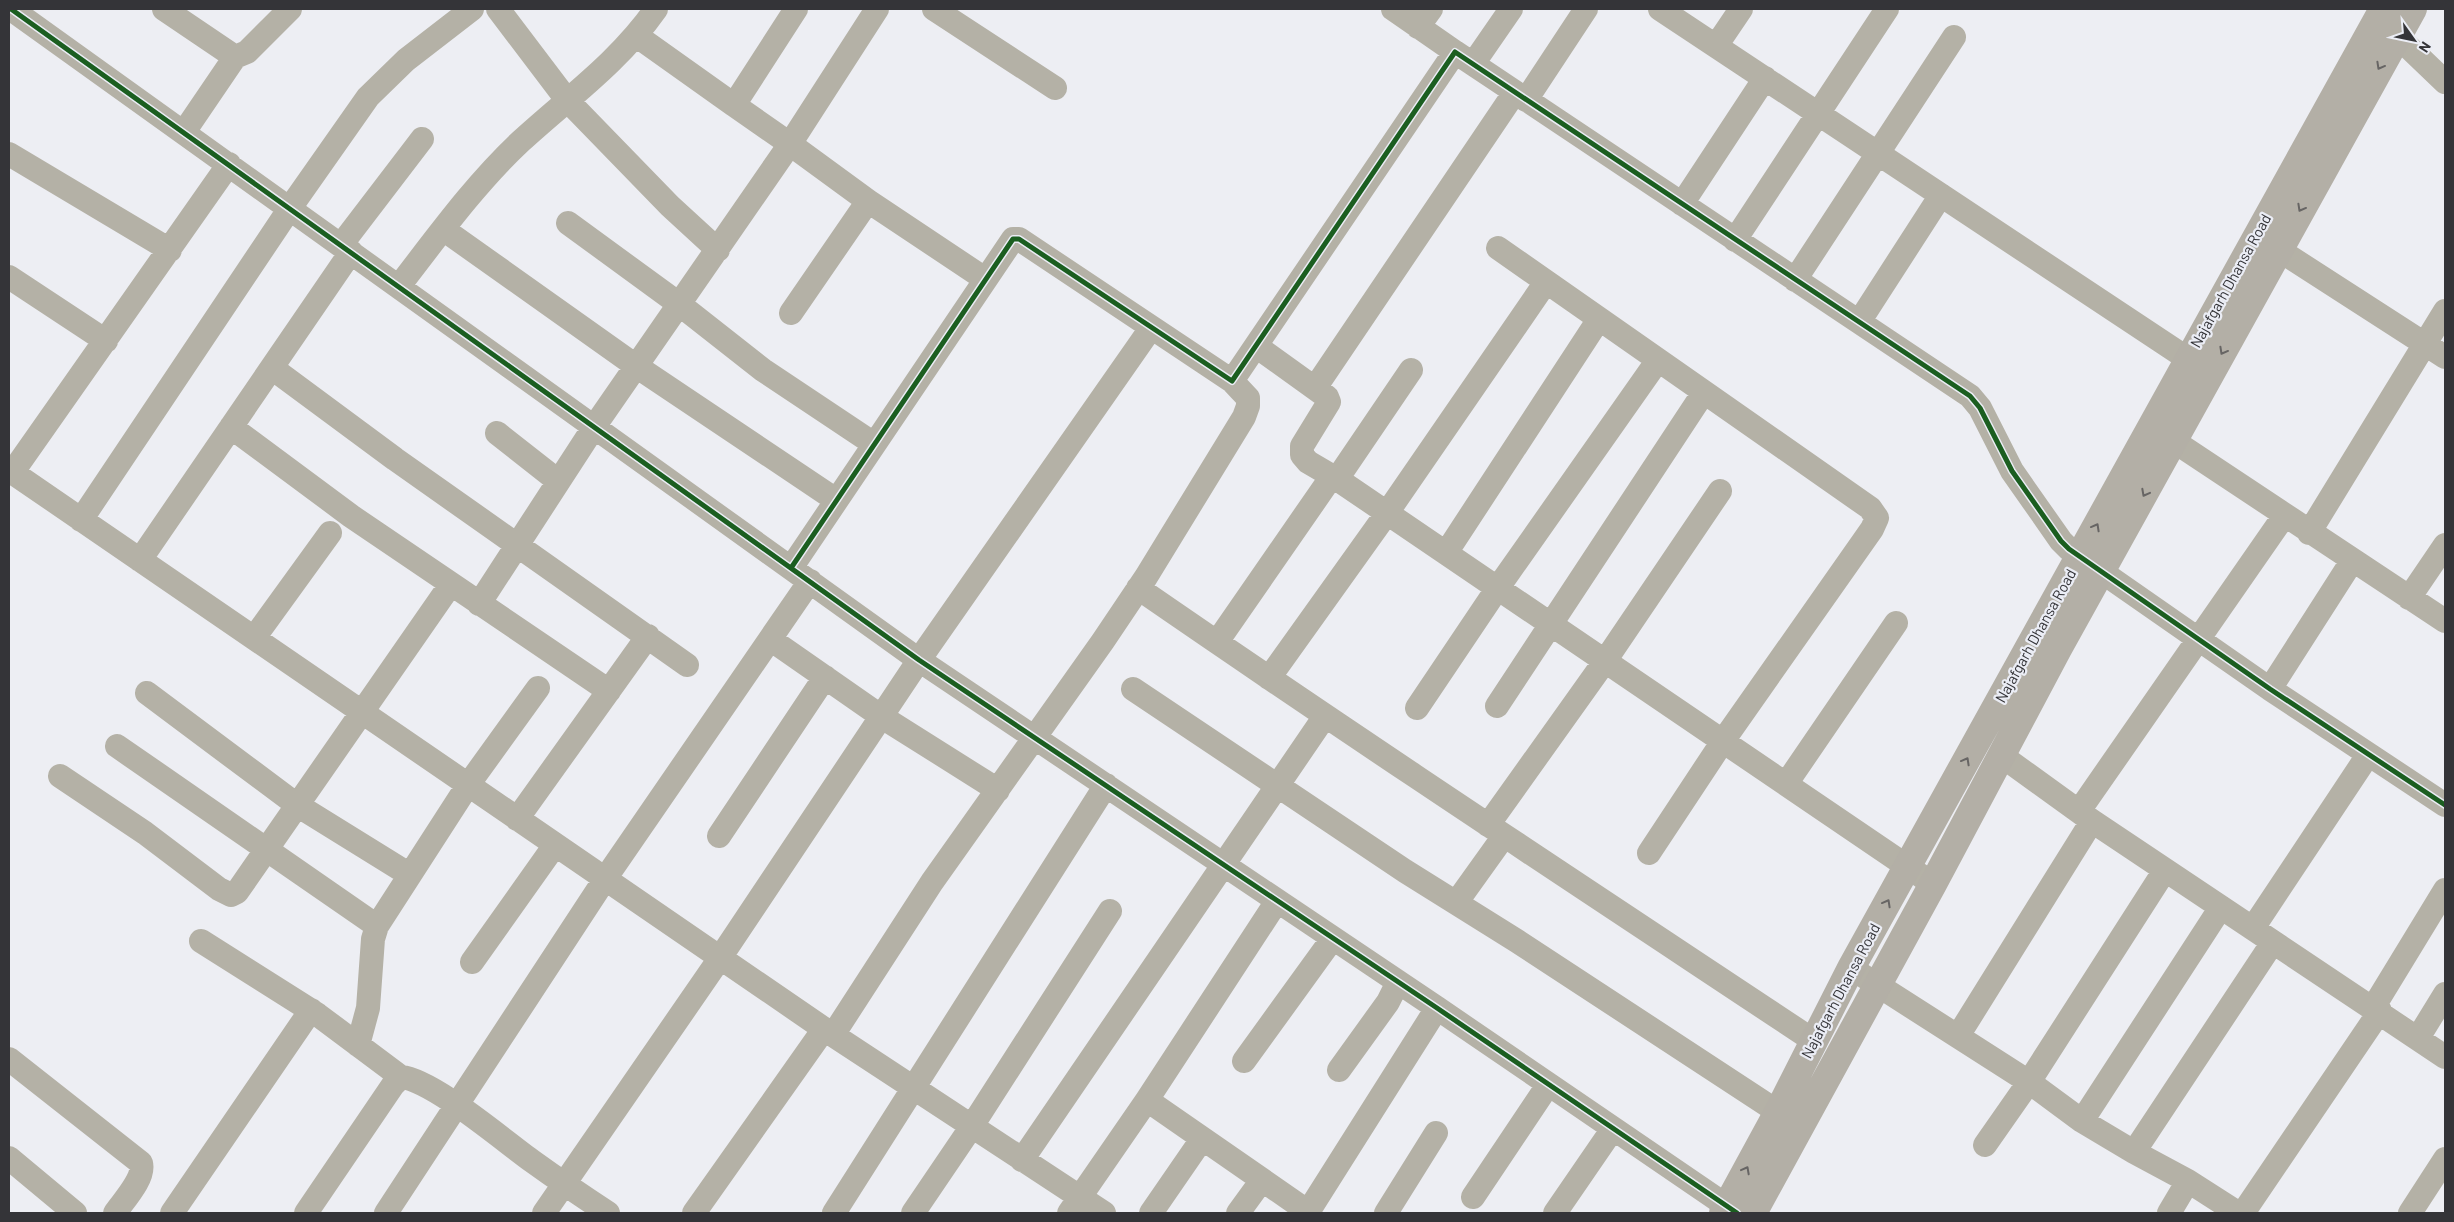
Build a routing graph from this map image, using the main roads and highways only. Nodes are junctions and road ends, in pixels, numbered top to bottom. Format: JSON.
{"nodes":[{"id":1,"x":2383,"y":9,"type":"edge"},
{"id":2,"x":2413,"y":9,"type":"edge"},
{"id":3,"x":2268,"y":243,"type":"junction"},
{"id":4,"x":2162,"y":434,"type":"junction"},
{"id":5,"x":1728,"y":1211,"type":"edge"},
{"id":6,"x":1753,"y":1213,"type":"edge"}],
"edges":[{"from":1,"to":3,"type":"main road","name":"Najafgarh Dhansa Road"},
{"from":2,"to":3,"type":"main road","name":"Najafgarh Dhansa Road","one_way":true},
{"from":3,"to":4,"type":"main road","name":"Najafgarh Dhansa Road","one_way":true},
{"from":3,"to":4,"type":"main road","name":"Najafgarh Dhansa Road"},
{"from":5,"to":4,"type":"main road","name":"Najafgarh Dhansa Road","one_way":true},
{"from":4,"to":6,"type":"main road","name":"Najafgarh Dhansa Road","one_way":true}]}
